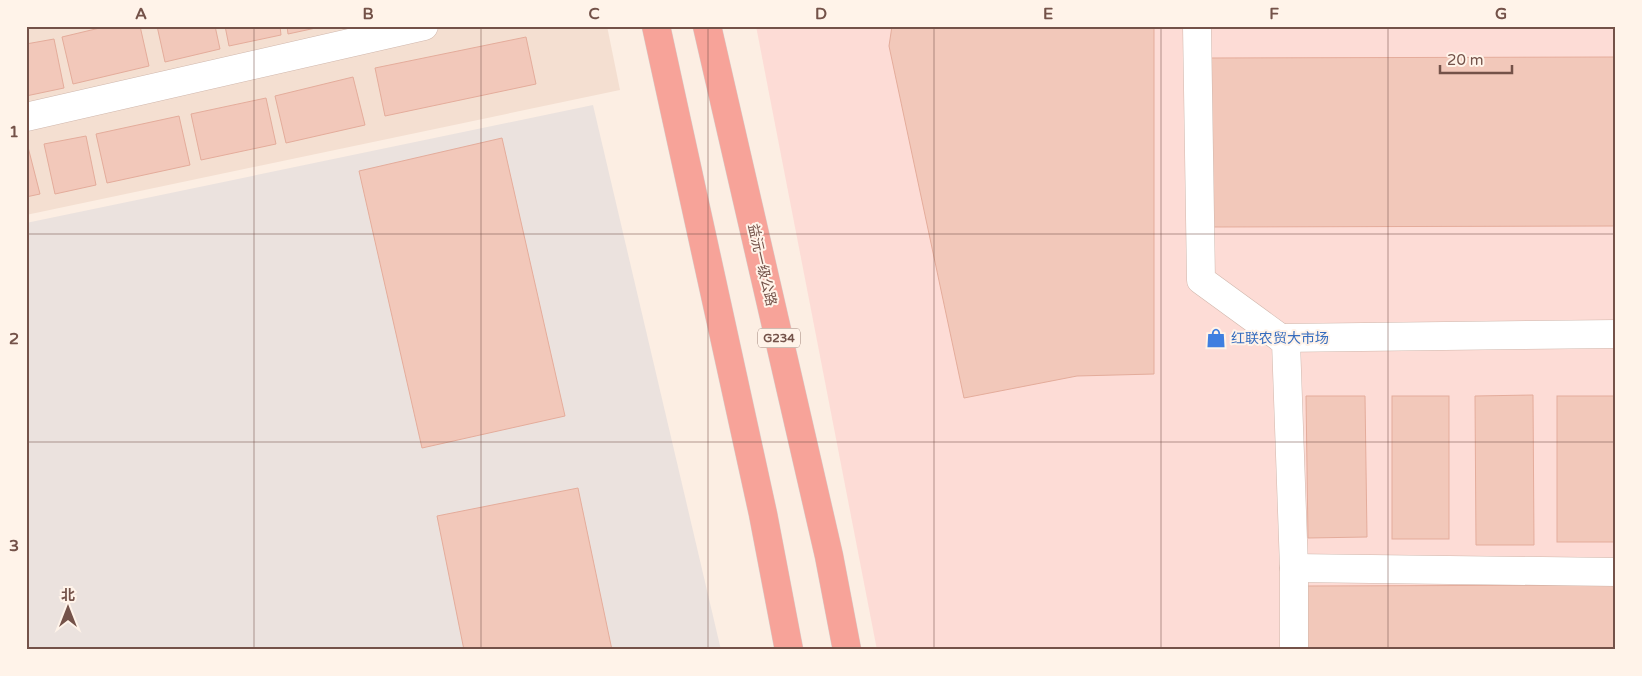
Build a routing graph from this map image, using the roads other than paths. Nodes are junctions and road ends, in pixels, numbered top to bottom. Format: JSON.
{"nodes":[{"id":1,"x":424,"y":26,"type":"edge"},
{"id":2,"x":656,"y":26,"type":"edge"},
{"id":3,"x":707,"y":26,"type":"edge"},
{"id":4,"x":1197,"y":26,"type":"edge"},
{"id":5,"x":26,"y":117,"type":"edge"},
{"id":6,"x":1616,"y":334,"type":"edge"},
{"id":7,"x":1281,"y":338,"type":"junction"},
{"id":8,"x":1294,"y":568,"type":"junction"},
{"id":9,"x":1616,"y":572,"type":"edge"},
{"id":10,"x":789,"y":650,"type":"edge"},
{"id":11,"x":847,"y":650,"type":"edge"},
{"id":12,"x":1294,"y":650,"type":"edge"}],
"edges":[{"from":1,"to":5,"type":"street"},
{"from":2,"to":10,"type":"highway"},
{"from":3,"to":11,"type":"highway","name":"益沅一级公路","number":"G234"},
{"from":4,"to":7,"type":"street"},
{"from":6,"to":7,"type":"street"},
{"from":7,"to":8,"type":"street"},
{"from":8,"to":9,"type":"street"},
{"from":8,"to":12,"type":"street"}]}
